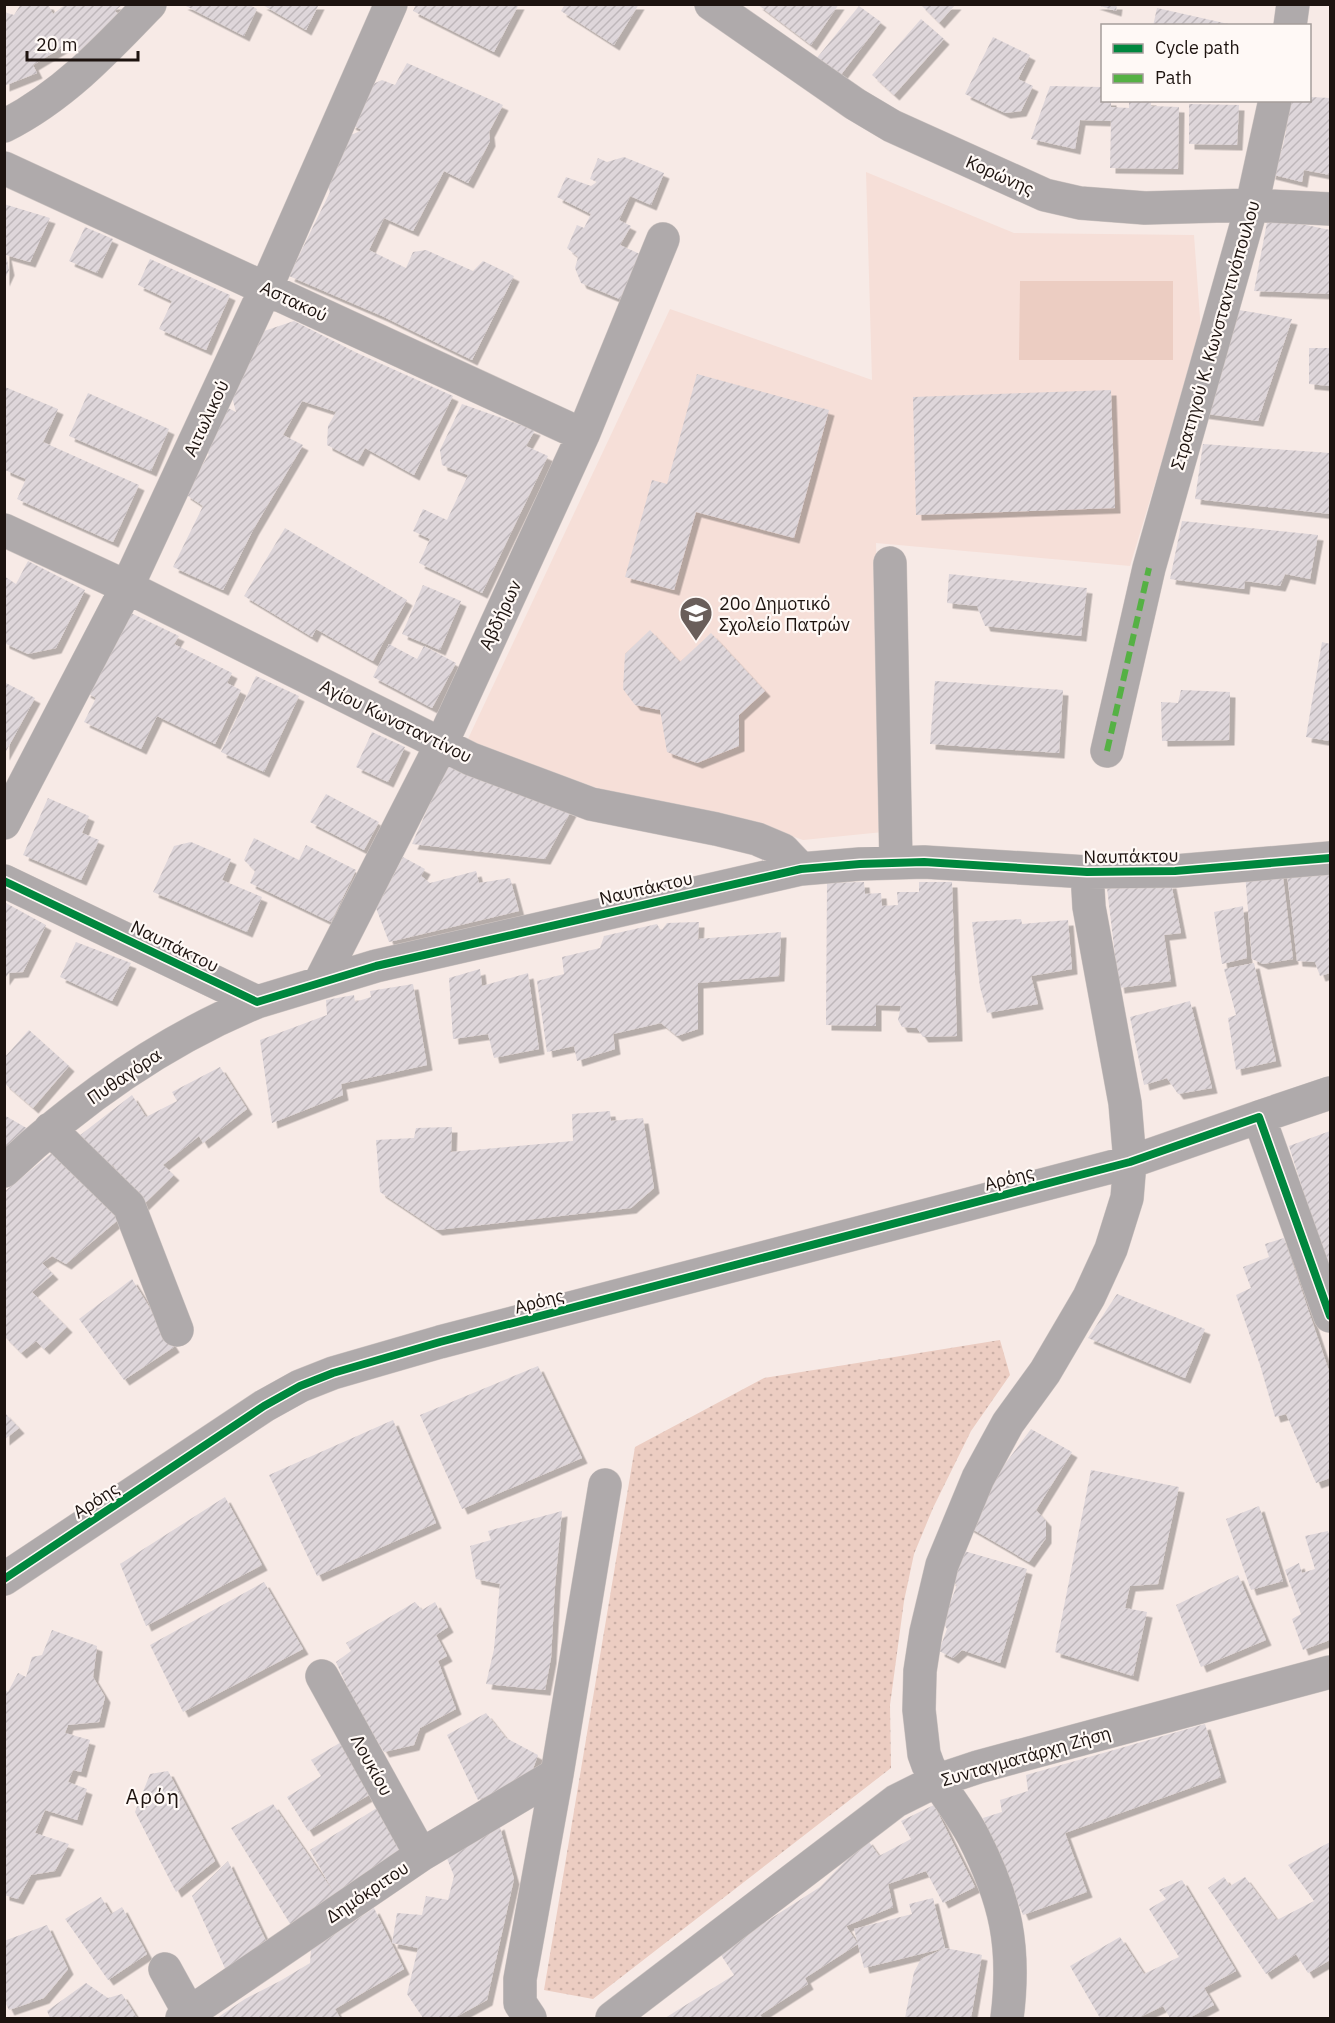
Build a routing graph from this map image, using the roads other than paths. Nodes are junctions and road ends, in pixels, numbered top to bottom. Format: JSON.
{"nodes":[{"id":1,"x":150,"y":4,"type":"edge"},
{"id":2,"x":391,"y":4,"type":"edge"},
{"id":3,"x":711,"y":4,"type":"edge"},
{"id":4,"x":1293,"y":4,"type":"edge"},
{"id":5,"x":1290,"y":24,"type":"edge"},
{"id":6,"x":1275,"y":102,"type":"edge"},
{"id":7,"x":4,"y":126,"type":"edge"},
{"id":8,"x":4,"y":168,"type":"edge"},
{"id":9,"x":1252,"y":206,"type":"junction"},
{"id":10,"x":1330,"y":209,"type":"edge"},
{"id":11,"x":663,"y":239,"type":"dead end"},
{"id":12,"x":266,"y":288,"type":"junction"},
{"id":13,"x":583,"y":435,"type":"junction"},
{"id":14,"x":4,"y":530,"type":"edge"},
{"id":15,"x":890,"y":563,"type":"dead end"},
{"id":16,"x":127,"y":587,"type":"junction"},
{"id":17,"x":441,"y":745,"type":"junction"},
{"id":18,"x":1107,"y":751,"type":"dead end"},
{"id":19,"x":4,"y":823,"type":"edge"},
{"id":20,"x":1330,"y":858,"type":"edge"},
{"id":21,"x":896,"y":863,"type":"junction"},
{"id":22,"x":801,"y":869,"type":"junction"},
{"id":23,"x":1087,"y":872,"type":"junction"},
{"id":24,"x":4,"y":881,"type":"edge"},
{"id":25,"x":320,"y":982,"type":"junction"},
{"id":26,"x":257,"y":1002,"type":"junction"},
{"id":27,"x":1330,"y":1093,"type":"edge"},
{"id":28,"x":1259,"y":1117,"type":"junction"},
{"id":29,"x":50,"y":1129,"type":"junction"},
{"id":30,"x":1130,"y":1162,"type":"junction"},
{"id":31,"x":4,"y":1171,"type":"edge"},
{"id":32,"x":1330,"y":1316,"type":"edge"},
{"id":33,"x":177,"y":1330,"type":"dead end"},
{"id":34,"x":605,"y":1485,"type":"dead end"},
{"id":35,"x":4,"y":1580,"type":"edge"},
{"id":36,"x":1330,"y":1672,"type":"edge"},
{"id":37,"x":322,"y":1676,"type":"dead end"},
{"id":38,"x":557,"y":1774,"type":"junction"},
{"id":39,"x":936,"y":1781,"type":"junction"},
{"id":40,"x":421,"y":1855,"type":"junction"},
{"id":41,"x":165,"y":1969,"type":"dead end"},
{"id":42,"x":188,"y":2017,"type":"edge"},
{"id":43,"x":531,"y":2019,"type":"edge"},
{"id":44,"x":612,"y":2019,"type":"edge"},
{"id":45,"x":1006,"y":2019,"type":"edge"}],
"edges":[{"from":1,"to":7,"type":"street"},
{"from":2,"to":12,"type":"street","name":"Αιτωλικού"},
{"from":3,"to":9,"type":"street","name":"Κορώνης"},
{"from":4,"to":5,"type":"street"},
{"from":6,"to":9,"type":"street","name":"Στρατηγού Κ. Κωνσταντινόπουλου"},
{"from":8,"to":12,"type":"street","name":"Αστακού"},
{"from":9,"to":10,"type":"street","name":"Κορώνης"},
{"from":9,"to":18,"type":"street","name":"Στρατηγού Κ. Κωνσταντινόπουλου"},
{"from":11,"to":13,"type":"street","name":"Αβδήρων"},
{"from":12,"to":13,"type":"street","name":"Αστακού"},
{"from":12,"to":16,"type":"street","name":"Αιτωλικού"},
{"from":13,"to":17,"type":"street","name":"Αβδήρων"},
{"from":14,"to":16,"type":"street","name":"Αγίου Κωνσταντίνου"},
{"from":15,"to":21,"type":"street"},
{"from":16,"to":17,"type":"street","name":"Αγίου Κωνσταντίνου"},
{"from":16,"to":19,"type":"street","name":"Αιτωλικού"},
{"from":17,"to":22,"type":"street","name":"Αγίου Κωνσταντίνου"},
{"from":17,"to":25,"type":"street","name":"Αβδήρων"},
{"from":20,"to":23,"type":"street","name":"Ναυπάκτου"},
{"from":21,"to":22,"type":"street","name":"Ναυπάκτου"},
{"from":21,"to":23,"type":"street","name":"Ναυπάκτου"},
{"from":22,"to":25,"type":"street","name":"Ναυπάκτου"},
{"from":23,"to":30,"type":"street"},
{"from":24,"to":26,"type":"street","name":"Ναυπάκτου"},
{"from":25,"to":26,"type":"street","name":"Ναυπάκτου"},
{"from":26,"to":29,"type":"street","name":"Πυθαγόρα"},
{"from":27,"to":28,"type":"street","name":"Αρόης"},
{"from":28,"to":30,"type":"street","name":"Αρόης"},
{"from":28,"to":32,"type":"street"},
{"from":29,"to":31,"type":"street","name":"Πυθαγόρα"},
{"from":29,"to":33,"type":"street"},
{"from":30,"to":35,"type":"street","name":"Αρόης"},
{"from":30,"to":39,"type":"street"},
{"from":34,"to":38,"type":"street"},
{"from":36,"to":39,"type":"street","name":"Συνταγματάρχη Ζήση"},
{"from":37,"to":40,"type":"street","name":"Λουκίου"},
{"from":38,"to":40,"type":"street","name":"Δημόκριτου"},
{"from":38,"to":43,"type":"street"},
{"from":39,"to":44,"type":"street","name":"Συνταγματάρχη Ζήση"},
{"from":39,"to":45,"type":"street"},
{"from":40,"to":42,"type":"street","name":"Δημόκριτου"},
{"from":41,"to":42,"type":"street"}]}
